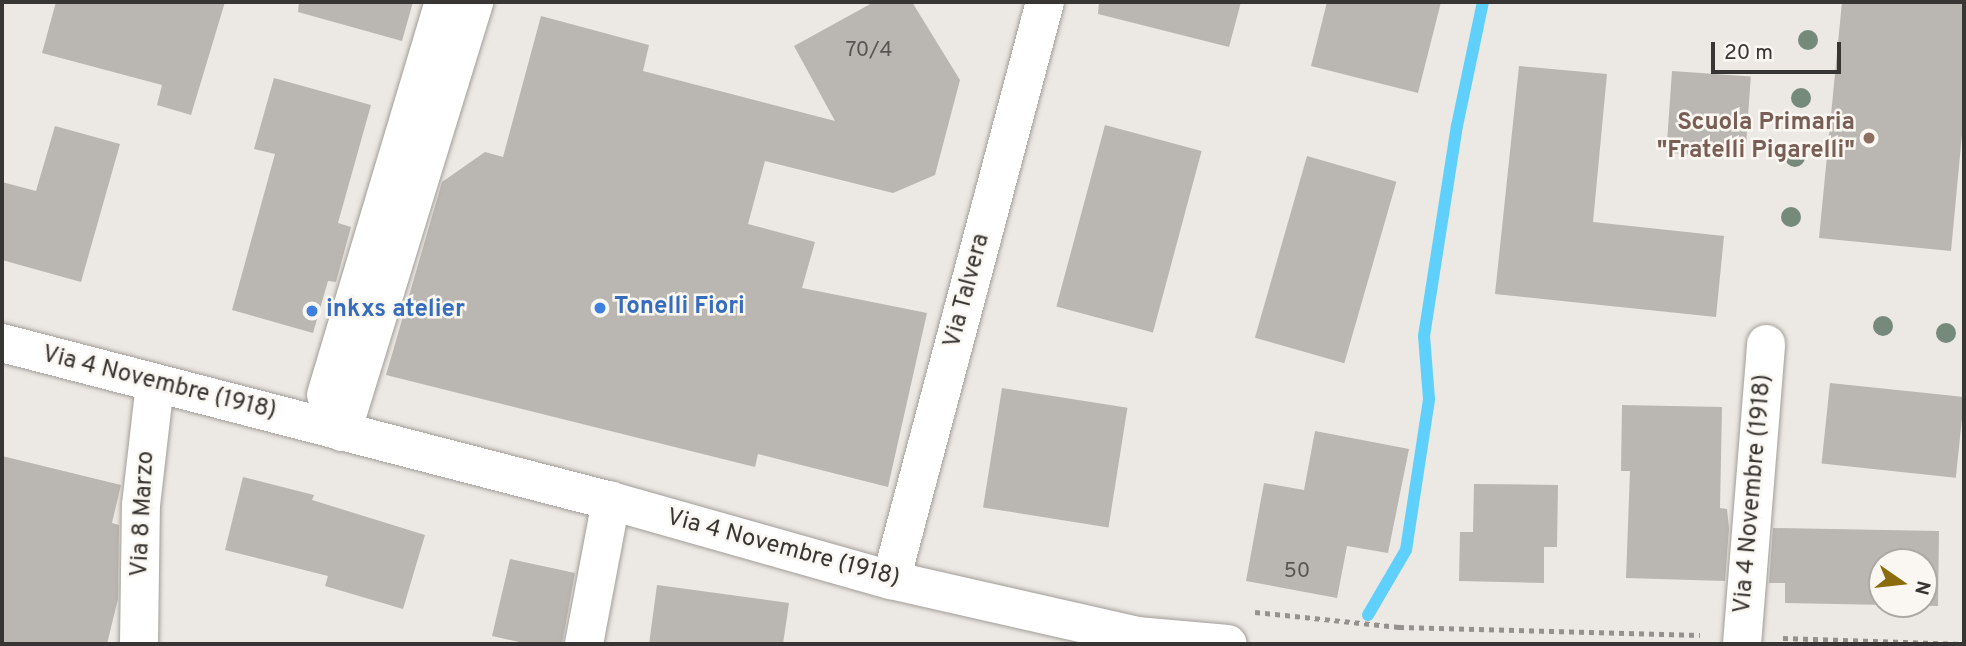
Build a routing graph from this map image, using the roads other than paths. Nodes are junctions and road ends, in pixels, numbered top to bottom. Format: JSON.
{"nodes":[{"id":1,"x":444,"y":2,"type":"edge"},
{"id":2,"x":474,"y":2,"type":"edge"},
{"id":3,"x":1045,"y":2,"type":"edge"},
{"id":4,"x":2,"y":343,"type":"edge"},
{"id":5,"x":1766,"y":344,"type":"dead end"},
{"id":6,"x":155,"y":384,"type":"junction"},
{"id":7,"x":329,"y":428,"type":"junction"},
{"id":8,"x":611,"y":501,"type":"junction"},
{"id":9,"x":891,"y":580,"type":"junction"},
{"id":10,"x":1237,"y":628,"type":"edge"},
{"id":11,"x":1743,"y":640,"type":"edge"},
{"id":12,"x":139,"y":644,"type":"edge"},
{"id":13,"x":584,"y":644,"type":"edge"}],
"edges":[{"from":1,"to":7,"type":"street"},
{"from":2,"to":7,"type":"street"},
{"from":3,"to":9,"type":"street","name":"Via Talvera"},
{"from":4,"to":6,"type":"street","name":"Via 4 Novembre (1918)"},
{"from":5,"to":11,"type":"street","name":"Via 4 Novembre (1918)"},
{"from":6,"to":7,"type":"street","name":"Via 4 Novembre (1918)"},
{"from":6,"to":12,"type":"street","name":"Via 8 Marzo"},
{"from":7,"to":8,"type":"street","name":"Via 4 Novembre (1918)"},
{"from":8,"to":9,"type":"street","name":"Via 4 Novembre (1918)"},
{"from":8,"to":13,"type":"street"},
{"from":9,"to":10,"type":"street","name":"Via 4 Novembre (1918)"}]}
